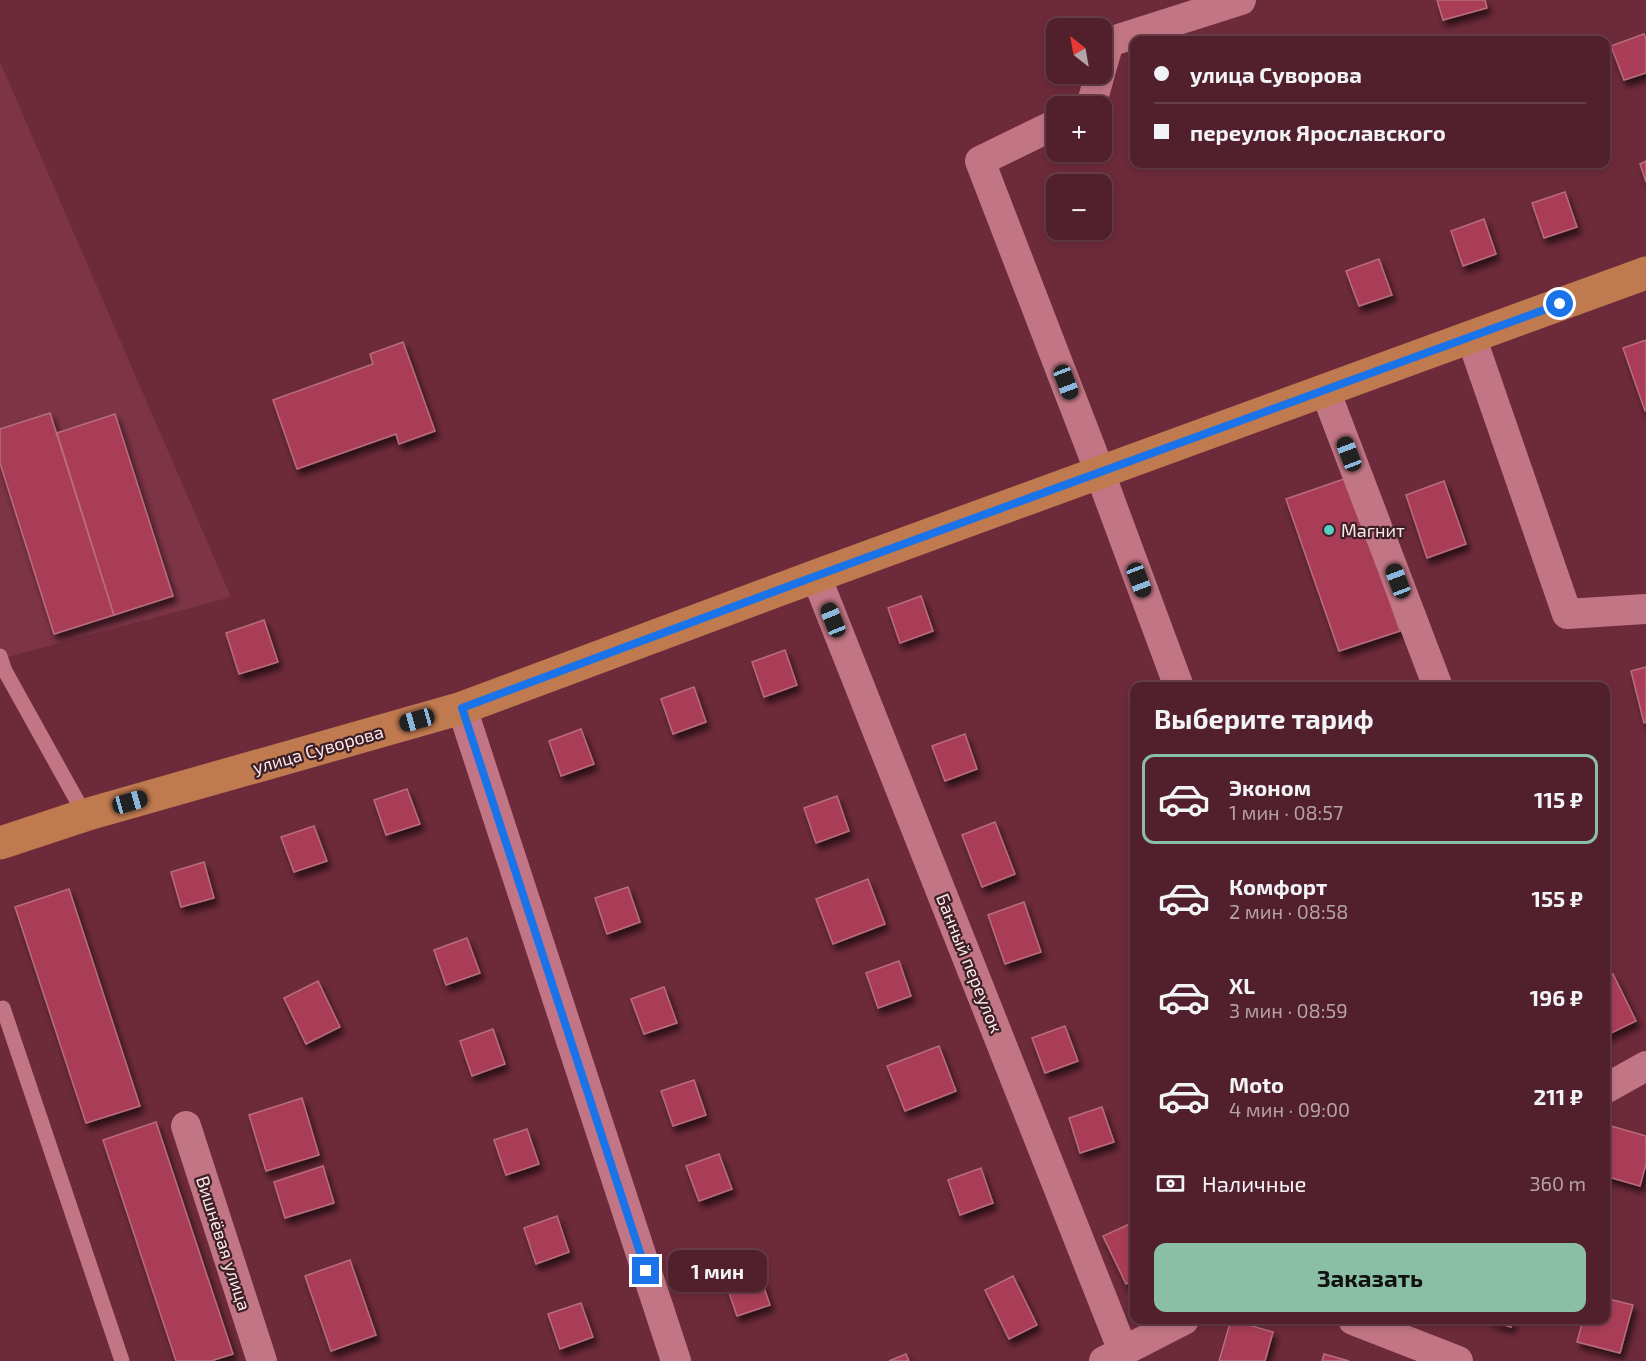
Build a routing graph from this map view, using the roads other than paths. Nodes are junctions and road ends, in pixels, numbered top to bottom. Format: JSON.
{"nodes":[{"id":1,"x":1241,"y":0,"type":"edge"},
{"id":2,"x":1161,"y":36,"type":"edge"},
{"id":3,"x":1130,"y":50,"type":"edge"},
{"id":4,"x":1112,"y":58,"type":"edge"},
{"id":5,"x":1046,"y":129,"type":"edge"},
{"id":6,"x":1646,"y":273,"type":"edge"},
{"id":7,"x":1475,"y":348,"type":"dead end"},
{"id":8,"x":1325,"y":390,"type":"junction"},
{"id":9,"x":1099,"y":473,"type":"junction"},
{"id":10,"x":816,"y":576,"type":"junction"},
{"id":11,"x":1646,"y":609,"type":"edge"},
{"id":12,"x":0,"y":656,"type":"edge"},
{"id":13,"x":1177,"y":682,"type":"edge"},
{"id":14,"x":1436,"y":682,"type":"edge"},
{"id":15,"x":462,"y":708,"type":"junction"},
{"id":16,"x":86,"y":815,"type":"junction"},
{"id":17,"x":0,"y":843,"type":"edge"},
{"id":18,"x":0,"y":1009,"type":"edge"},
{"id":19,"x":1646,"y":1066,"type":"edge"},
{"id":20,"x":1610,"y":1086,"type":"edge"},
{"id":21,"x":186,"y":1126,"type":"dead end"},
{"id":22,"x":1176,"y":1324,"type":"edge"},
{"id":23,"x":1361,"y":1324,"type":"edge"},
{"id":24,"x":1114,"y":1356,"type":"edge"},
{"id":25,"x":1427,"y":1356,"type":"edge"},
{"id":26,"x":122,"y":1361,"type":"edge"},
{"id":27,"x":262,"y":1361,"type":"edge"},
{"id":28,"x":676,"y":1361,"type":"edge"},
{"id":29,"x":1458,"y":1361,"type":"edge"}],
"edges":[{"from":1,"to":2,"type":"street"},
{"from":3,"to":4,"type":"street"},
{"from":5,"to":9,"type":"street"},
{"from":6,"to":8,"type":"main road","name":"улица Суворова"},
{"from":7,"to":11,"type":"street"},
{"from":8,"to":9,"type":"main road","name":"улица Суворова"},
{"from":8,"to":14,"type":"street"},
{"from":9,"to":10,"type":"main road","name":"улица Суворова"},
{"from":9,"to":13,"type":"street"},
{"from":10,"to":15,"type":"main road","name":"улица Суворова"},
{"from":10,"to":24,"type":"street","name":"Банный переулок"},
{"from":12,"to":16,"type":"lane"},
{"from":15,"to":16,"type":"main road","name":"улица Суворова"},
{"from":15,"to":28,"type":"street"},
{"from":16,"to":17,"type":"main road","name":"улица Суворова"},
{"from":18,"to":26,"type":"lane"},
{"from":19,"to":20,"type":"street"},
{"from":21,"to":27,"type":"street","name":"Вишнёвая улица"},
{"from":22,"to":24,"type":"street"},
{"from":23,"to":25,"type":"street"},
{"from":25,"to":29,"type":"street"}]}
